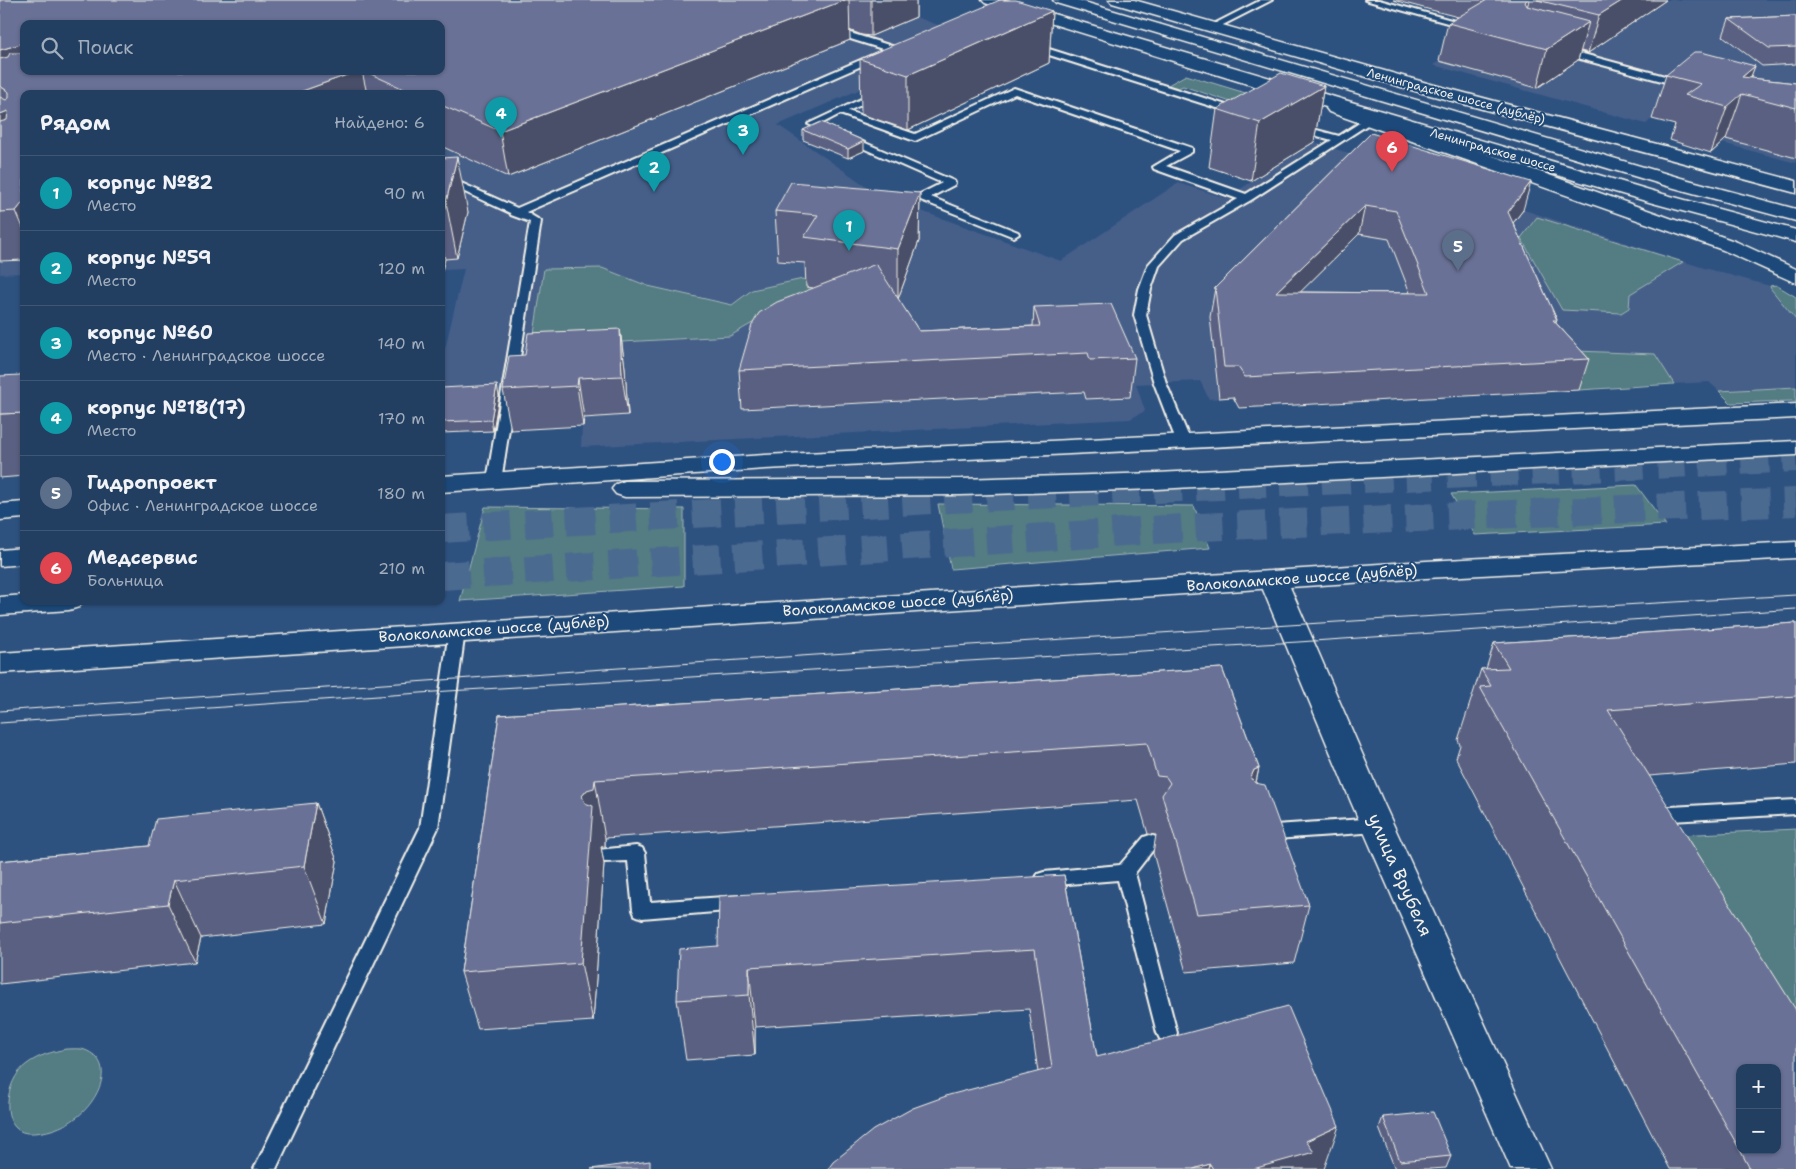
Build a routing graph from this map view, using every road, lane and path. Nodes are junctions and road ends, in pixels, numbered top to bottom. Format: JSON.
{"nodes":[{"id":1,"x":1061,"y":0,"type":"edge"},
{"id":2,"x":1117,"y":0,"type":"edge"},
{"id":3,"x":1268,"y":0,"type":"edge"},
{"id":4,"x":1369,"y":0,"type":"edge"},
{"id":5,"x":994,"y":5,"type":"edge"},
{"id":6,"x":1048,"y":18,"type":"junction"},
{"id":7,"x":1030,"y":25,"type":"dead end"},
{"id":8,"x":1212,"y":27,"type":"junction"},
{"id":9,"x":826,"y":29,"type":"edge"},
{"id":10,"x":1479,"y":29,"type":"edge"},
{"id":11,"x":1193,"y":38,"type":"junction"},
{"id":12,"x":1022,"y":43,"type":"edge"},
{"id":13,"x":1550,"y":48,"type":"edge"},
{"id":14,"x":1247,"y":78,"type":"junction"},
{"id":15,"x":1001,"y":86,"type":"edge"},
{"id":16,"x":1692,"y":86,"type":"edge"},
{"id":17,"x":1421,"y":87,"type":"junction"},
{"id":18,"x":890,"y":88,"type":"edge"},
{"id":19,"x":1014,"y":91,"type":"junction"},
{"id":20,"x":840,"y":111,"type":"junction"},
{"id":21,"x":1256,"y":117,"type":"edge"},
{"id":22,"x":1370,"y":120,"type":"junction"},
{"id":23,"x":1284,"y":125,"type":"edge"},
{"id":24,"x":1340,"y":139,"type":"junction"},
{"id":25,"x":445,"y":179,"type":"edge"},
{"id":26,"x":1796,"y":187,"type":"edge"},
{"id":27,"x":1247,"y":198,"type":"junction"},
{"id":28,"x":515,"y":213,"type":"junction"},
{"id":29,"x":1796,"y":215,"type":"edge"},
{"id":30,"x":1014,"y":234,"type":"dead end"},
{"id":31,"x":1796,"y":236,"type":"edge"},
{"id":32,"x":1796,"y":277,"type":"edge"},
{"id":33,"x":1794,"y":412,"type":"edge"},
{"id":34,"x":1183,"y":440,"type":"junction"},
{"id":35,"x":1796,"y":448,"type":"edge"},
{"id":36,"x":494,"y":481,"type":"junction"},
{"id":37,"x":445,"y":484,"type":"edge"},
{"id":38,"x":445,"y":490,"type":"edge"},
{"id":39,"x":20,"y":510,"type":"edge"},
{"id":40,"x":0,"y":512,"type":"edge"},
{"id":41,"x":1796,"y":550,"type":"edge"},
{"id":42,"x":20,"y":556,"type":"edge"},
{"id":43,"x":0,"y":558,"type":"edge"},
{"id":44,"x":1273,"y":580,"type":"junction"},
{"id":45,"x":20,"y":605,"type":"edge"},
{"id":46,"x":0,"y":606,"type":"edge"},
{"id":47,"x":457,"y":631,"type":"junction"},
{"id":48,"x":0,"y":663,"type":"edge"},
{"id":49,"x":1796,"y":807,"type":"edge"},
{"id":50,"x":1378,"y":825,"type":"junction"},
{"id":51,"x":1658,"y":830,"type":"edge"},
{"id":52,"x":1249,"y":834,"type":"edge"},
{"id":53,"x":1150,"y":842,"type":"dead end"},
{"id":54,"x":604,"y":854,"type":"dead end"},
{"id":55,"x":1125,"y":872,"type":"junction"},
{"id":56,"x":1026,"y":880,"type":"edge"},
{"id":57,"x":760,"y":901,"type":"edge"},
{"id":58,"x":1166,"y":1033,"type":"dead end"},
{"id":59,"x":265,"y":1169,"type":"edge"},
{"id":60,"x":1530,"y":1169,"type":"edge"}],
"edges":[{"from":1,"to":11,"type":"main road","name":"Ленинградское шоссе"},
{"from":2,"to":8,"type":"main road","name":"Ленинградское шоссе (дублёр)"},
{"from":3,"to":8,"type":"lane"},
{"from":4,"to":10,"type":"lane"},
{"from":5,"to":6,"type":"main road","name":"Ленинградское шоссе"},
{"from":6,"to":7,"type":"lane"},
{"from":6,"to":14,"type":"main road","name":"Ленинградское шоссе"},
{"from":8,"to":17,"type":"main road","name":"Ленинградское шоссе (дублёр)"},
{"from":9,"to":28,"type":"lane"},
{"from":11,"to":17,"type":"main road"},
{"from":11,"to":29,"type":"main road","name":"Ленинградское шоссе"},
{"from":12,"to":21,"type":"lane"},
{"from":13,"to":16,"type":"lane"},
{"from":14,"to":22,"type":"main road"},
{"from":14,"to":31,"type":"main road","name":"Ленинградское шоссе"},
{"from":15,"to":19,"type":"lane"},
{"from":17,"to":26,"type":"main road","name":"Ленинградское шоссе (дублёр)"},
{"from":18,"to":20,"type":"lane"},
{"from":19,"to":20,"type":"lane"},
{"from":19,"to":27,"type":"lane"},
{"from":20,"to":30,"type":"lane"},
{"from":22,"to":24,"type":"lane"},
{"from":22,"to":32,"type":"main road"},
{"from":23,"to":24,"type":"lane"},
{"from":24,"to":27,"type":"lane"},
{"from":25,"to":28,"type":"lane"},
{"from":27,"to":34,"type":"lane"},
{"from":28,"to":36,"type":"lane"},
{"from":33,"to":34,"type":"main road"},
{"from":34,"to":36,"type":"main road"},
{"from":35,"to":38,"type":"main road"},
{"from":36,"to":37,"type":"main road"},
{"from":39,"to":40,"type":"main road"},
{"from":41,"to":44,"type":"main road","name":"Волоколамское шоссе (дублёр)"},
{"from":42,"to":43,"type":"main road"},
{"from":44,"to":47,"type":"main road","name":"Волоколамское шоссе (дублёр)"},
{"from":44,"to":50,"type":"main road","name":"улица Врубеля"},
{"from":45,"to":46,"type":"main road"},
{"from":47,"to":48,"type":"main road","name":"Волоколамское шоссе (дублёр)"},
{"from":47,"to":59,"type":"lane"},
{"from":49,"to":51,"type":"lane"},
{"from":50,"to":52,"type":"lane"},
{"from":50,"to":60,"type":"main road","name":"улица Врубеля"},
{"from":53,"to":55,"type":"lane"},
{"from":54,"to":57,"type":"lane"},
{"from":55,"to":56,"type":"lane"},
{"from":55,"to":58,"type":"lane"}]}
